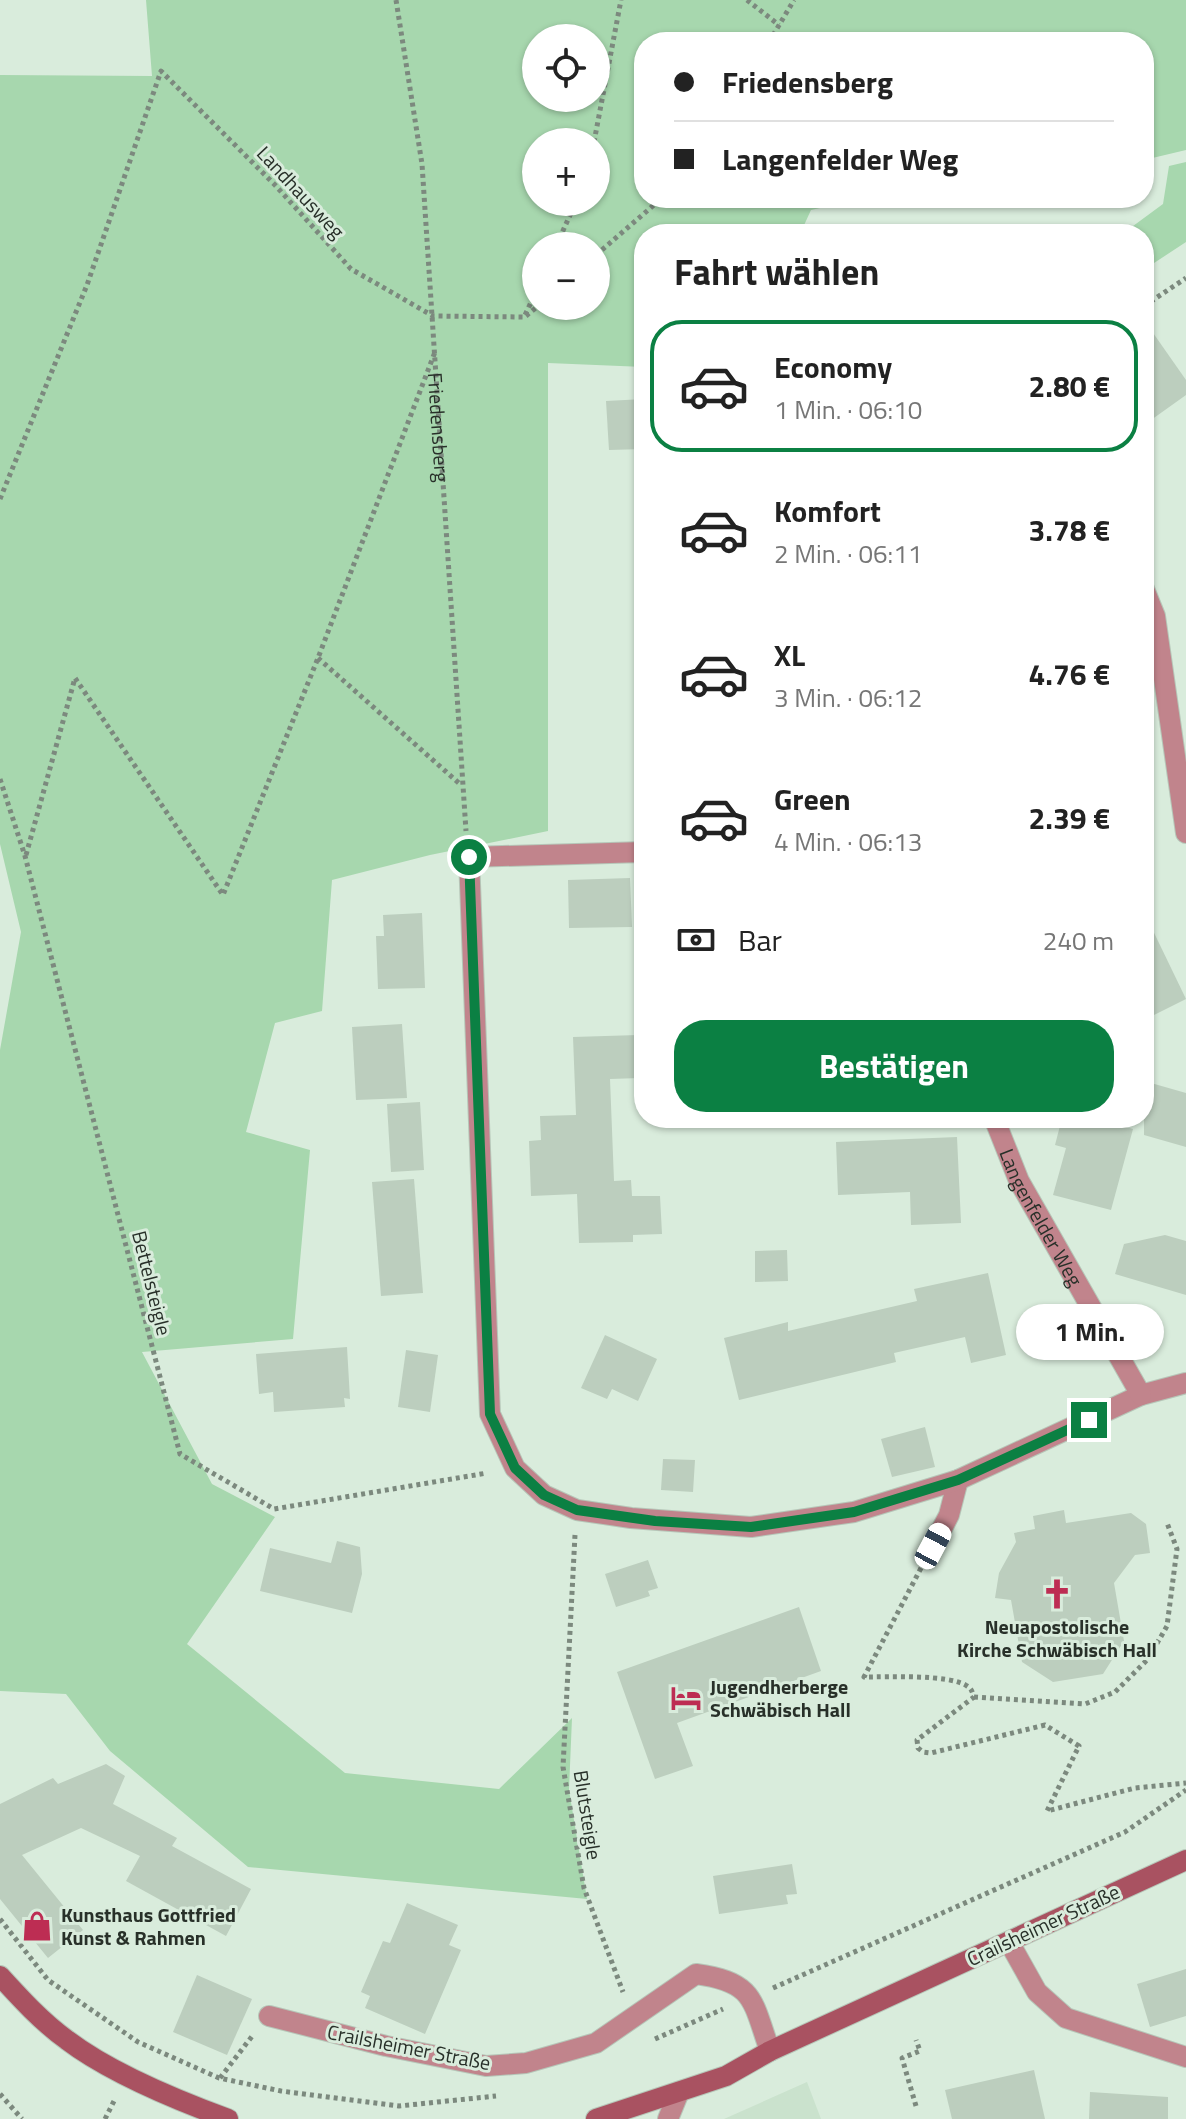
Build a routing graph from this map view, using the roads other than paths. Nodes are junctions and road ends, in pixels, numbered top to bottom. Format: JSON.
{"nodes":[{"id":1,"x":1154,"y":614,"type":"edge"},
{"id":2,"x":1186,"y":833,"type":"edge"},
{"id":3,"x":634,"y":852,"type":"edge"},
{"id":4,"x":998,"y":1128,"type":"edge"},
{"id":5,"x":1186,"y":1383,"type":"edge"},
{"id":6,"x":1141,"y":1395,"type":"junction"},
{"id":7,"x":958,"y":1480,"type":"junction"},
{"id":8,"x":933,"y":1546,"type":"road end"},
{"id":9,"x":1186,"y":1860,"type":"edge"},
{"id":10,"x":1009,"y":1942,"type":"junction"},
{"id":11,"x":0,"y":1976,"type":"edge"},
{"id":12,"x":269,"y":2016,"type":"road end"},
{"id":13,"x":770,"y":2051,"type":"junction"},
{"id":14,"x":1186,"y":2057,"type":"edge"},
{"id":15,"x":679,"y":2092,"type":"junction"},
{"id":16,"x":228,"y":2119,"type":"edge"},
{"id":17,"x":596,"y":2119,"type":"edge"},
{"id":18,"x":668,"y":2119,"type":"edge"}],
"edges":[{"from":1,"to":2,"type":"street"},
{"from":3,"to":7,"type":"street"},
{"from":4,"to":6,"type":"street","name":"Langenfelder Weg"},
{"from":5,"to":6,"type":"street"},
{"from":6,"to":7,"type":"street"},
{"from":7,"to":8,"type":"street"},
{"from":9,"to":10,"type":"main road","name":"Crailsheimer Straße"},
{"from":10,"to":13,"type":"main road","name":"Crailsheimer Straße"},
{"from":10,"to":14,"type":"street"},
{"from":11,"to":16,"type":"main road"},
{"from":12,"to":13,"type":"street","name":"Crailsheimer Straße"},
{"from":13,"to":15,"type":"main road","name":"Crailsheimer Straße"},
{"from":15,"to":17,"type":"main road","name":"Crailsheimer Straße"},
{"from":15,"to":18,"type":"street"}]}
